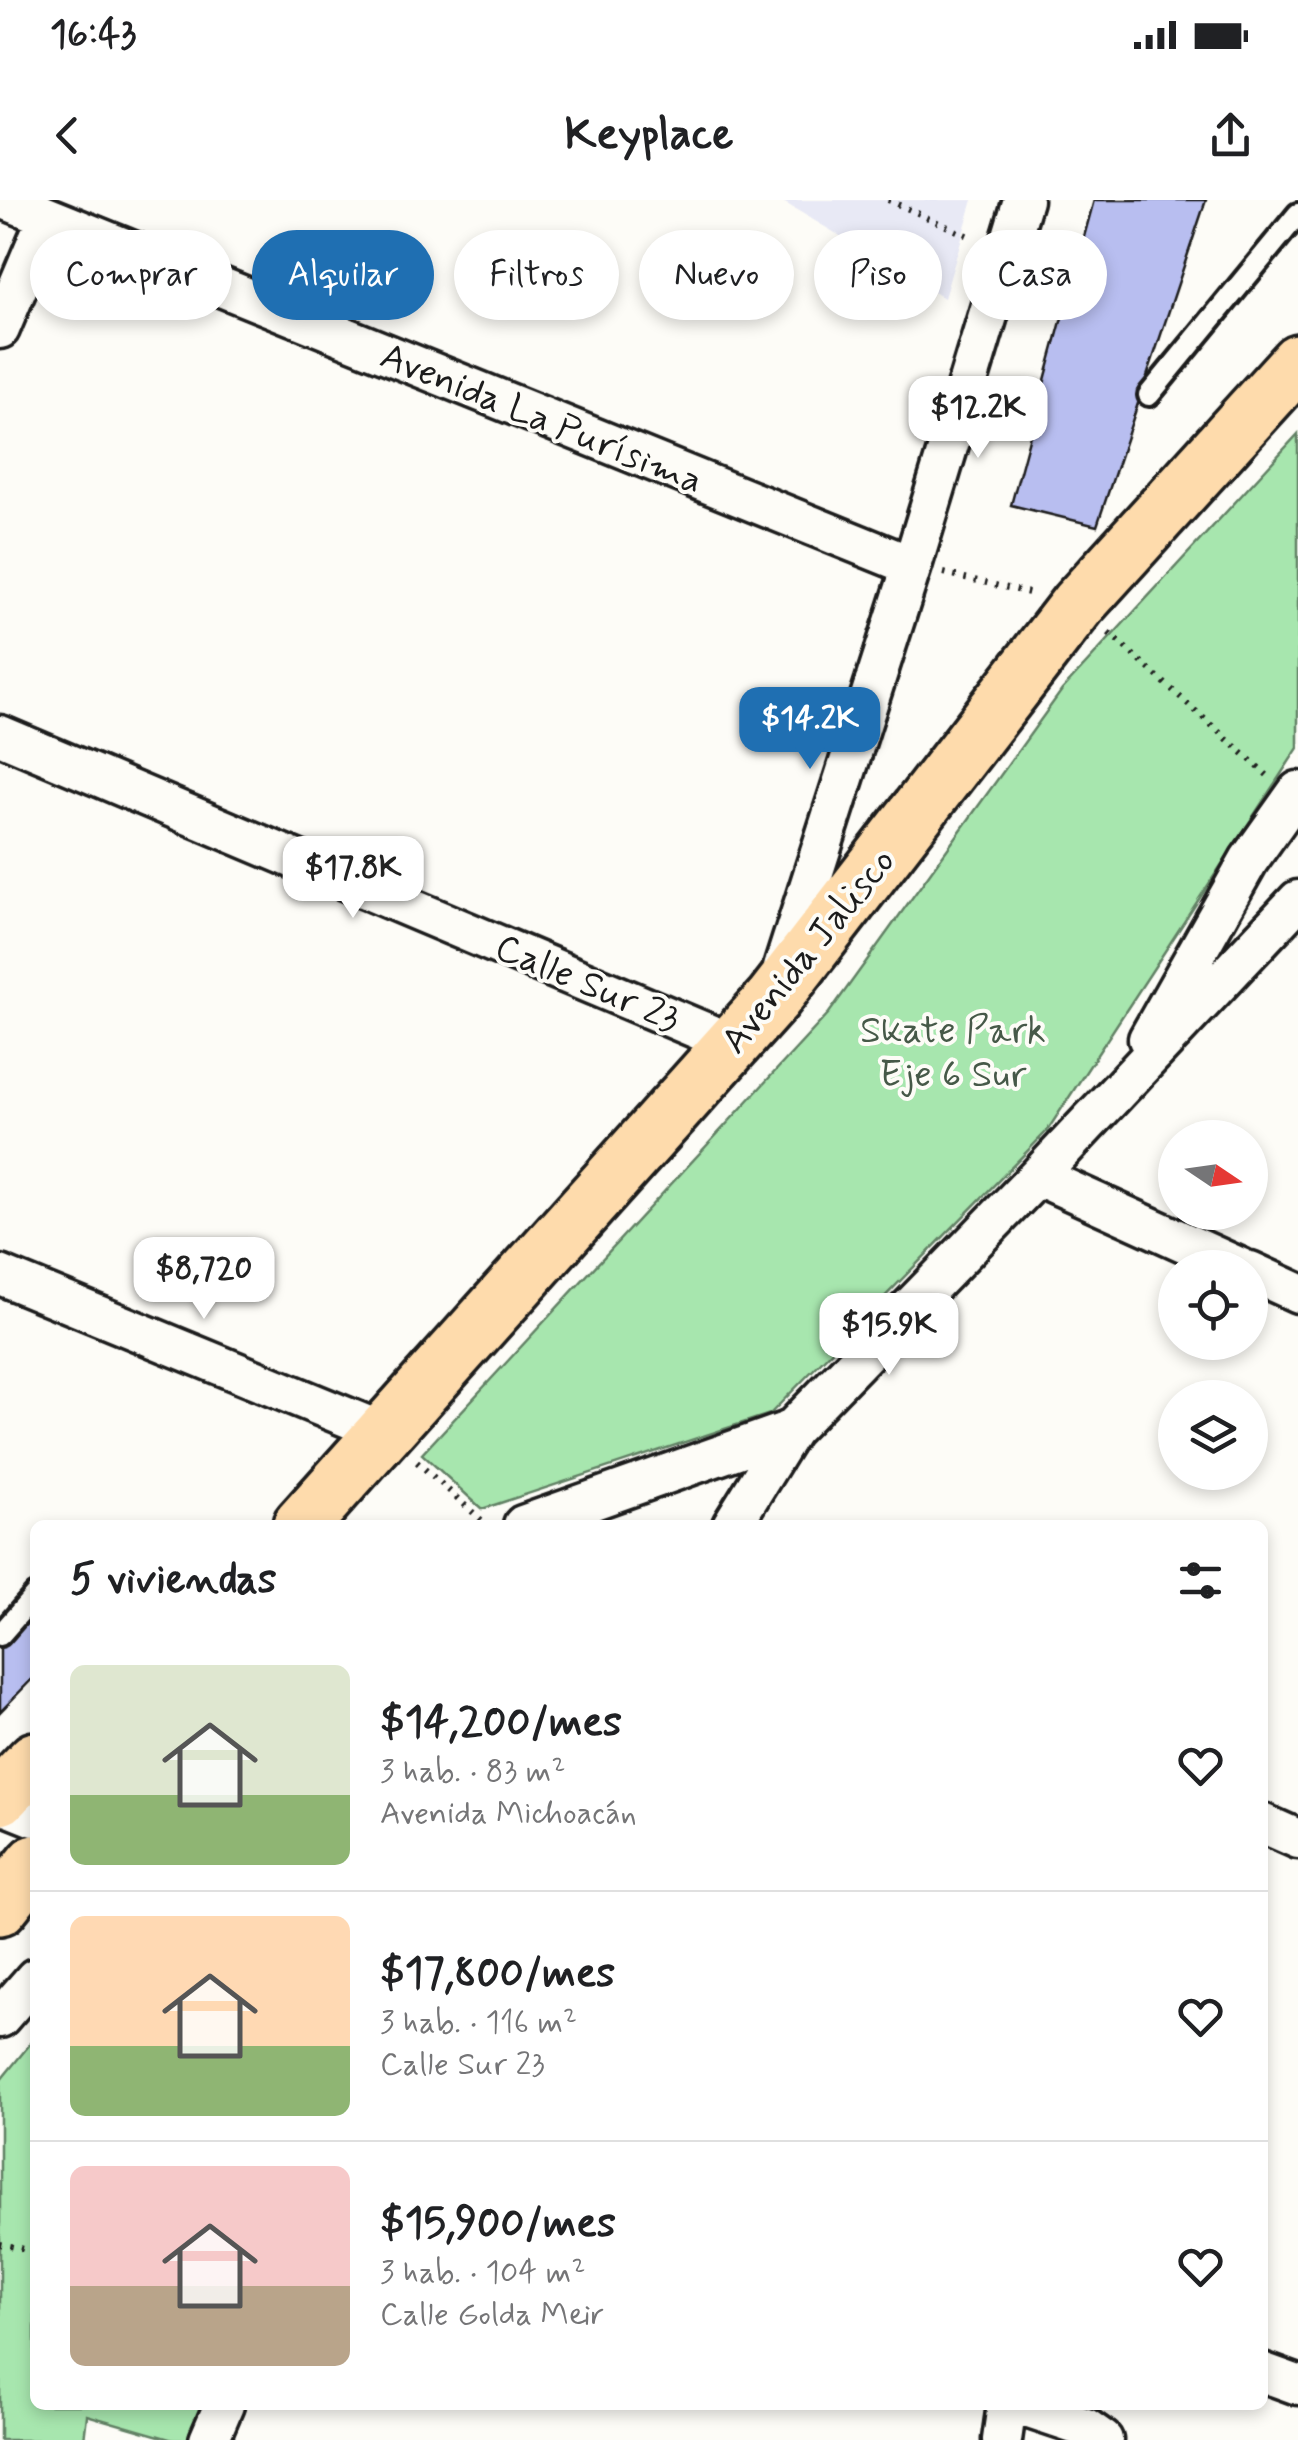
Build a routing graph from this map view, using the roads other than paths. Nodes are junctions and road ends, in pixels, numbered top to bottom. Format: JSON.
{"nodes":[{"id":1,"x":6,"y":200,"type":"edge"},
{"id":2,"x":1023,"y":200,"type":"edge"},
{"id":3,"x":1298,"y":214,"type":"edge"},
{"id":4,"x":47,"y":218,"type":"junction"},
{"id":5,"x":0,"y":329,"type":"edge"},
{"id":6,"x":1298,"y":362,"type":"edge"},
{"id":7,"x":1149,"y":395,"type":"dead end"},
{"id":8,"x":912,"y":566,"type":"junction"},
{"id":9,"x":0,"y":735,"type":"edge"},
{"id":10,"x":1295,"y":794,"type":"edge"},
{"id":11,"x":1298,"y":900,"type":"edge"},
{"id":12,"x":774,"y":999,"type":"junction"},
{"id":13,"x":733,"y":1044,"type":"junction"},
{"id":14,"x":1120,"y":1088,"type":"junction"},
{"id":15,"x":1038,"y":1176,"type":"junction"},
{"id":16,"x":1201,"y":1250,"type":"edge"},
{"id":17,"x":0,"y":1274,"type":"edge"},
{"id":18,"x":1268,"y":1280,"type":"edge"},
{"id":19,"x":1298,"y":1293,"type":"edge"},
{"id":20,"x":791,"y":1430,"type":"junction"},
{"id":21,"x":383,"y":1432,"type":"junction"},
{"id":22,"x":306,"y":1520,"type":"edge"},
{"id":23,"x":559,"y":1520,"type":"edge"},
{"id":24,"x":735,"y":1520,"type":"edge"},
{"id":25,"x":30,"y":1602,"type":"edge"},
{"id":26,"x":0,"y":1635,"type":"edge"},
{"id":27,"x":30,"y":1766,"type":"edge"},
{"id":28,"x":0,"y":1800,"type":"edge"},
{"id":29,"x":30,"y":1815,"type":"edge"},
{"id":30,"x":1268,"y":1826,"type":"edge"},
{"id":31,"x":1298,"y":1838,"type":"edge"},
{"id":32,"x":30,"y":1869,"type":"edge"},
{"id":33,"x":0,"y":1907,"type":"edge"},
{"id":34,"x":30,"y":1984,"type":"edge"},
{"id":35,"x":0,"y":2018,"type":"edge"},
{"id":36,"x":1268,"y":2374,"type":"edge"},
{"id":37,"x":1298,"y":2385,"type":"edge"},
{"id":38,"x":222,"y":2410,"type":"edge"},
{"id":39,"x":1006,"y":2410,"type":"edge"},
{"id":40,"x":1033,"y":2410,"type":"edge"},
{"id":41,"x":1089,"y":2428,"type":"edge"},
{"id":42,"x":209,"y":2440,"type":"edge"},
{"id":43,"x":1002,"y":2440,"type":"edge"}],
"edges":[{"from":1,"to":4,"type":"street","name":"Avenida La Purísima"},
{"from":2,"to":8,"type":"street"},
{"from":3,"to":7,"type":"lane"},
{"from":4,"to":5,"type":"street"},
{"from":4,"to":8,"type":"street","name":"Avenida La Purísima"},
{"from":6,"to":12,"type":"main road","name":"Avenida Jalisco"},
{"from":8,"to":12,"type":"street"},
{"from":9,"to":13,"type":"street","name":"Calle Sur 23"},
{"from":10,"to":14,"type":"street"},
{"from":11,"to":14,"type":"street"},
{"from":12,"to":13,"type":"main road","name":"Avenida Jalisco"},
{"from":13,"to":21,"type":"main road","name":"Avenida Jalisco"},
{"from":14,"to":15,"type":"street"},
{"from":15,"to":16,"type":"street"},
{"from":15,"to":20,"type":"street"},
{"from":17,"to":21,"type":"street"},
{"from":18,"to":19,"type":"street"},
{"from":20,"to":23,"type":"street"},
{"from":20,"to":24,"type":"street"},
{"from":21,"to":22,"type":"main road","name":"Avenida Jalisco"},
{"from":25,"to":26,"type":"lane"},
{"from":27,"to":28,"type":"main road"},
{"from":28,"to":29,"type":"street"},
{"from":30,"to":31,"type":"street"},
{"from":32,"to":33,"type":"main road"},
{"from":34,"to":35,"type":"street"},
{"from":36,"to":37,"type":"street"},
{"from":38,"to":42,"type":"street"},
{"from":39,"to":43,"type":"street"},
{"from":40,"to":41,"type":"street"}]}
